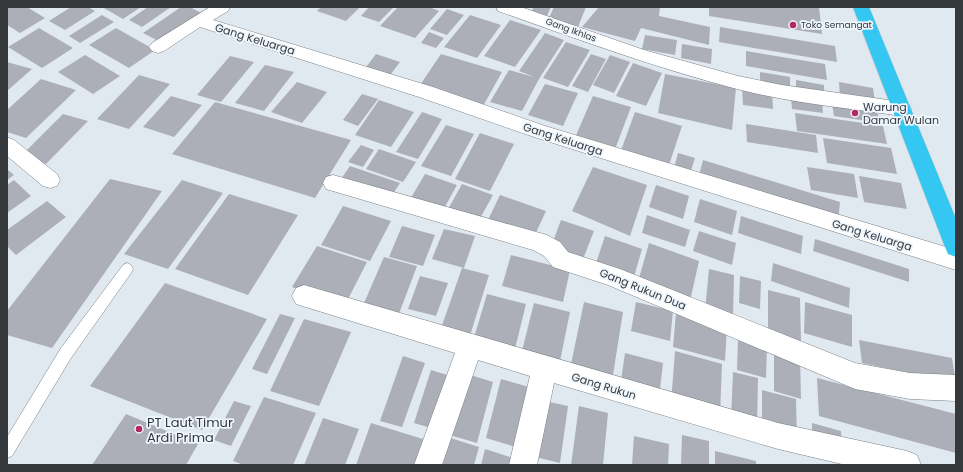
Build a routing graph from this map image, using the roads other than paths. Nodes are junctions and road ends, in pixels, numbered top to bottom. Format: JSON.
{"nodes":[{"id":1,"x":222,"y":7,"type":"edge"},
{"id":2,"x":504,"y":7,"type":"edge"},
{"id":3,"x":861,"y":7,"type":"edge"},
{"id":4,"x":198,"y":21,"type":"junction"},
{"id":5,"x":158,"y":47,"type":"dead end"},
{"id":6,"x":902,"y":109,"type":"junction"},
{"id":7,"x":7,"y":145,"type":"edge"},
{"id":8,"x":50,"y":180,"type":"dead end"},
{"id":9,"x":333,"y":183,"type":"dead end"},
{"id":10,"x":956,"y":248,"type":"edge"},
{"id":11,"x":956,"y":260,"type":"edge"},
{"id":12,"x":126,"y":269,"type":"dead end"},
{"id":13,"x":304,"y":296,"type":"dead end"},
{"id":14,"x":470,"y":346,"type":"junction"},
{"id":15,"x":544,"y":368,"type":"junction"},
{"id":16,"x":956,"y":388,"type":"edge"},
{"id":17,"x":7,"y":451,"type":"edge"},
{"id":18,"x":428,"y":465,"type":"edge"},
{"id":19,"x":523,"y":465,"type":"edge"},
{"id":20,"x":907,"y":465,"type":"edge"}],
"edges":[{"from":1,"to":4,"type":"street","name":"Gang Keluarga"},
{"from":2,"to":6,"type":"street","name":"Gang Ikhlas"},
{"from":3,"to":6,"type":"highway"},
{"from":4,"to":5,"type":"street"},
{"from":4,"to":11,"type":"street","name":"Gang Keluarga"},
{"from":6,"to":10,"type":"highway"},
{"from":7,"to":8,"type":"street"},
{"from":9,"to":16,"type":"street","name":"Gang Rukun Dua"},
{"from":12,"to":17,"type":"lane"},
{"from":13,"to":14,"type":"street","name":"Gang Rukun"},
{"from":14,"to":15,"type":"street","name":"Gang Rukun"},
{"from":14,"to":18,"type":"street"},
{"from":15,"to":19,"type":"street"},
{"from":15,"to":20,"type":"street","name":"Gang Rukun"}]}
